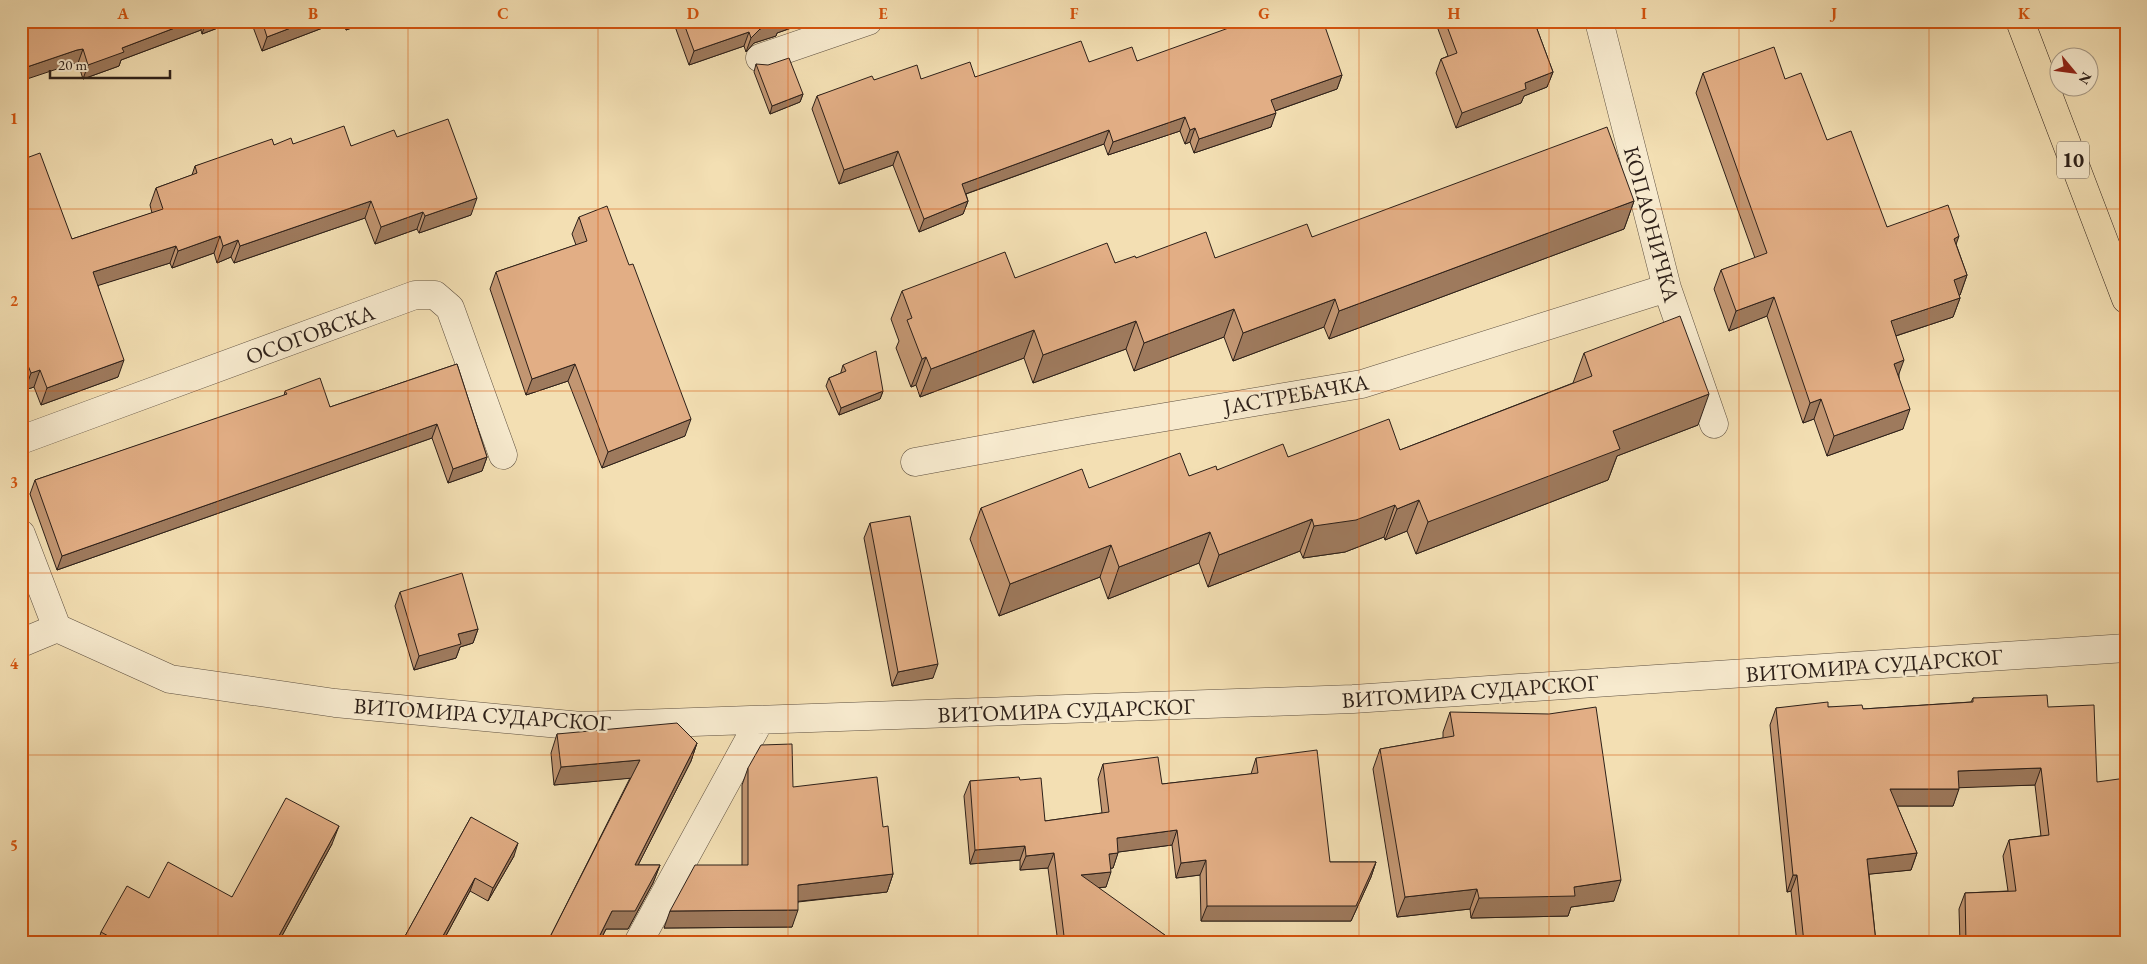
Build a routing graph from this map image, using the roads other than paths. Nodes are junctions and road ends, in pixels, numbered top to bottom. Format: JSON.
{"nodes":[{"id":1,"x":868,"y":21,"type":"edge"},
{"id":2,"x":1599,"y":21,"type":"edge"},
{"id":3,"x":2020,"y":21,"type":"edge"},
{"id":4,"x":760,"y":58,"type":"dead end"},
{"id":5,"x":1667,"y":288,"type":"junction"},
{"id":6,"x":2126,"y":299,"type":"edge"},
{"id":7,"x":1714,"y":424,"type":"dead end"},
{"id":8,"x":21,"y":440,"type":"edge"},
{"id":9,"x":503,"y":455,"type":"dead end"},
{"id":10,"x":915,"y":462,"type":"dead end"},
{"id":11,"x":21,"y":534,"type":"edge"},
{"id":12,"x":57,"y":628,"type":"junction"},
{"id":13,"x":21,"y":643,"type":"edge"},
{"id":14,"x":2126,"y":648,"type":"edge"},
{"id":15,"x":760,"y":720,"type":"junction"},
{"id":16,"x":638,"y":943,"type":"edge"}],
"edges":[{"from":1,"to":4,"type":"street"},
{"from":2,"to":5,"type":"street","name":"КОПАОНИЧКА"},
{"from":3,"to":6,"type":"main road","number":"10"},
{"from":5,"to":7,"type":"street","name":"КОПАОНИЧКА"},
{"from":5,"to":10,"type":"street","name":"ЈАСТРЕБАЧКА"},
{"from":8,"to":9,"type":"street","name":"ОСОГОВСКА"},
{"from":11,"to":12,"type":"street"},
{"from":12,"to":13,"type":"street"},
{"from":12,"to":15,"type":"street","name":"ВИТОМИРА СУДАРСКОГ"},
{"from":14,"to":15,"type":"street","name":"ВИТОМИРА СУДАРСКОГ"},
{"from":15,"to":16,"type":"street"}]}
